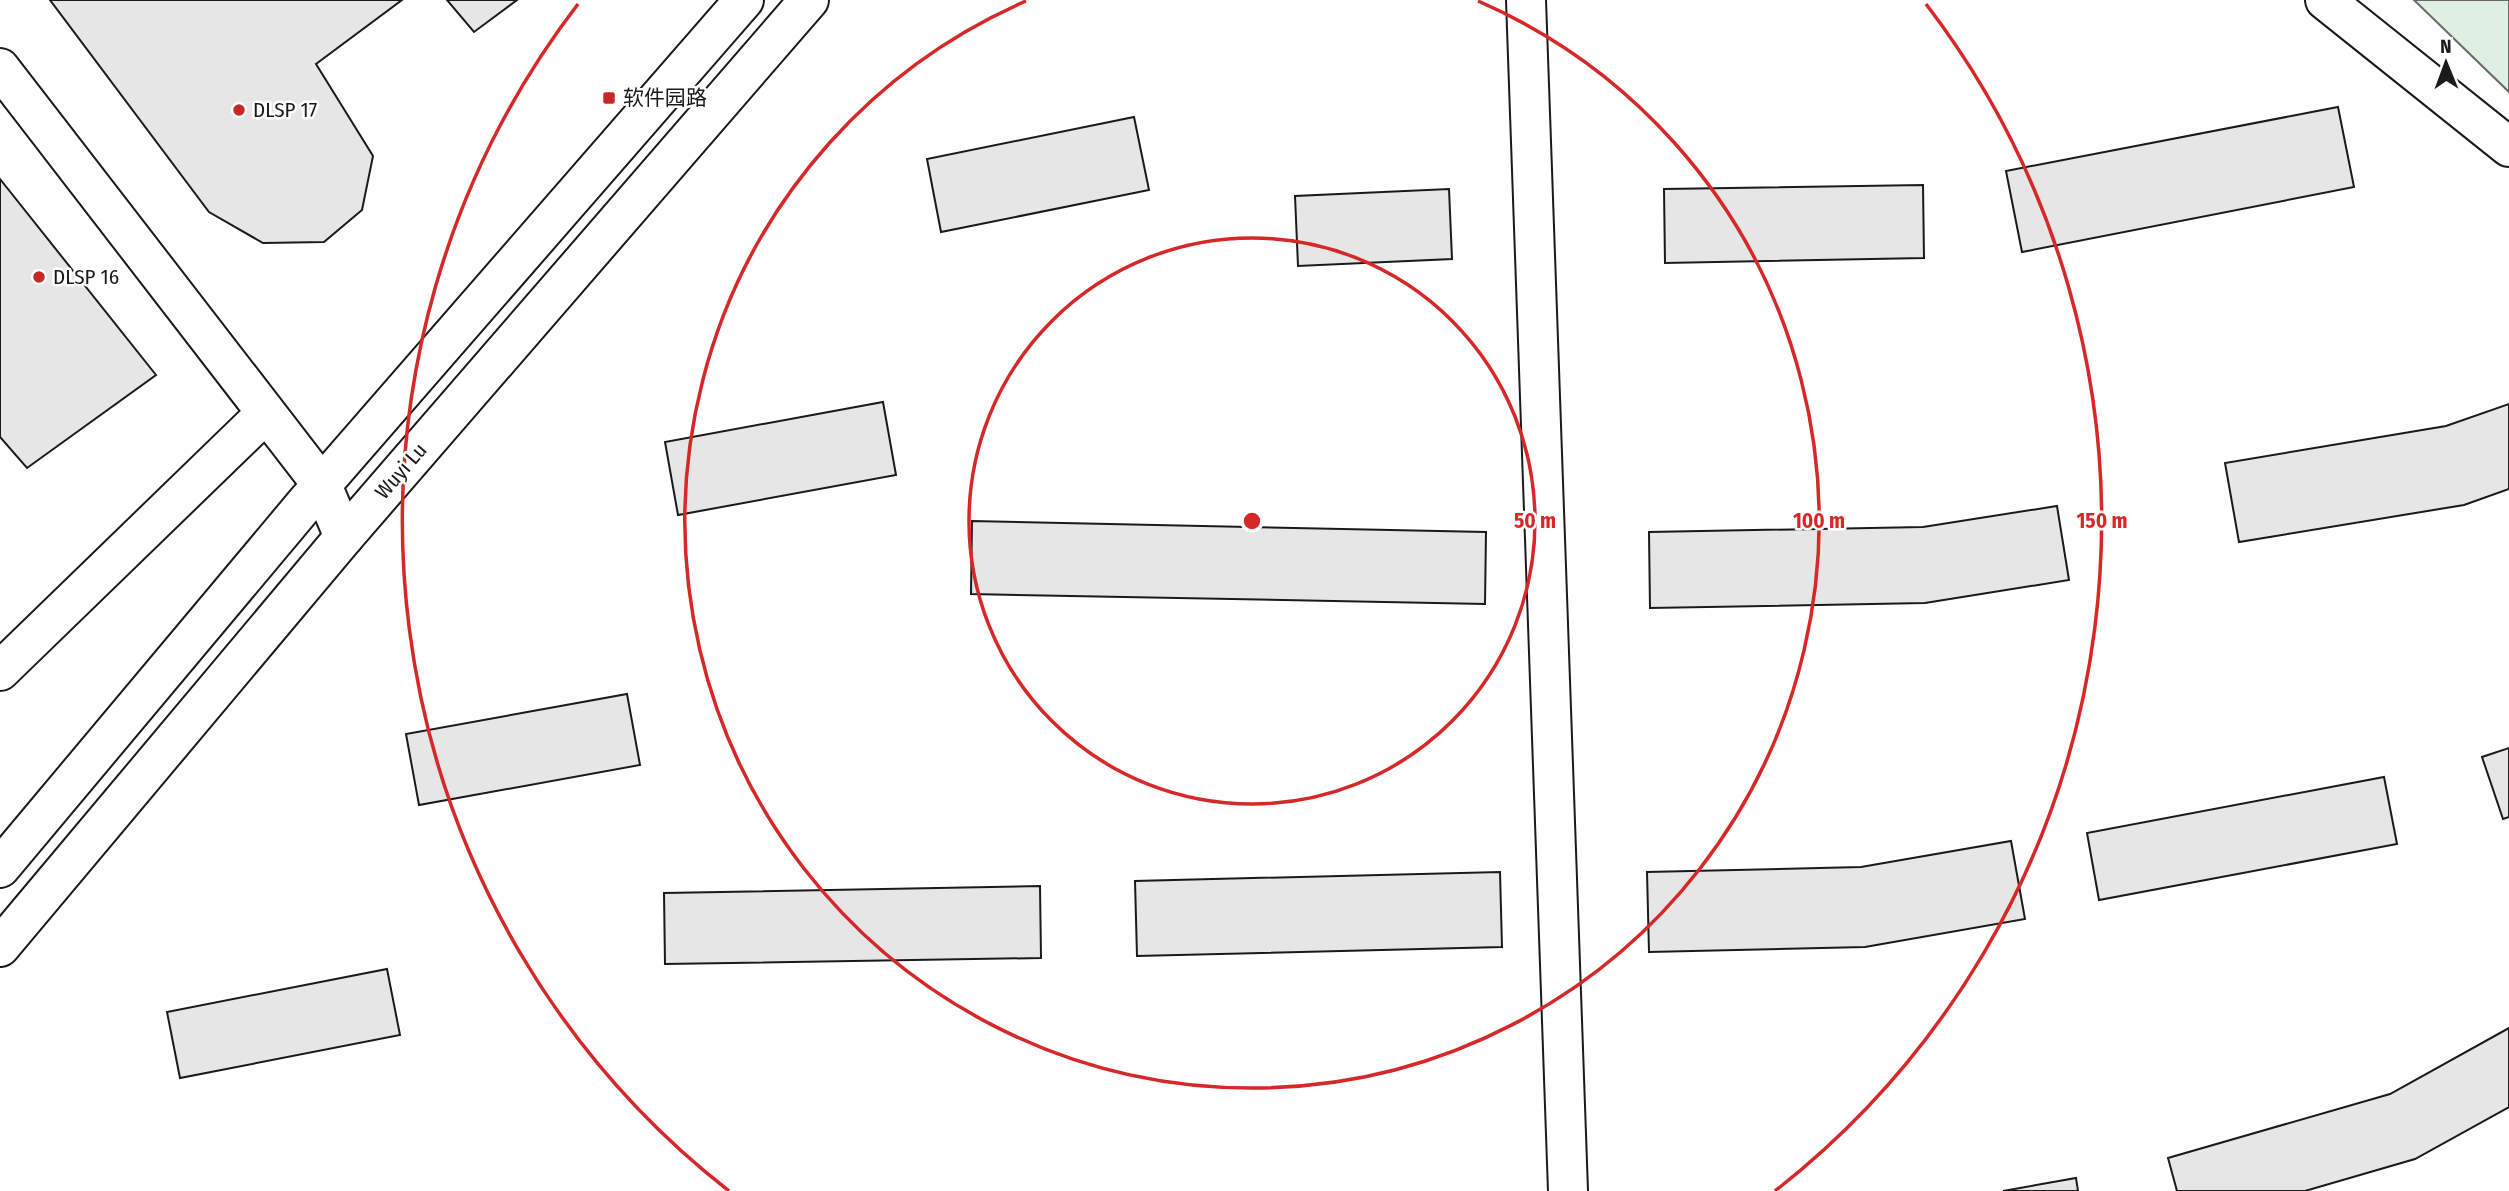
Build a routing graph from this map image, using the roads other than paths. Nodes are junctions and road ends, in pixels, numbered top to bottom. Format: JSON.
{"nodes":[{"id":1,"x":744,"y":0,"type":"edge"},
{"id":2,"x":809,"y":0,"type":"edge"},
{"id":3,"x":1526,"y":0,"type":"edge"},
{"id":4,"x":2325,"y":0,"type":"edge"},
{"id":5,"x":0,"y":68,"type":"edge"},
{"id":6,"x":2509,"y":147,"type":"edge"},
{"id":7,"x":265,"y":414,"type":"junction"},
{"id":8,"x":322,"y":485,"type":"junction"},
{"id":9,"x":344,"y":537,"type":"junction"},
{"id":10,"x":0,"y":671,"type":"edge"},
{"id":11,"x":0,"y":868,"type":"edge"},
{"id":12,"x":0,"y":947,"type":"edge"},
{"id":13,"x":1568,"y":1191,"type":"edge"}],
"edges":[{"from":1,"to":8,"type":"street"},
{"from":2,"to":9,"type":"street","name":"Wuyi Lu"},
{"from":3,"to":13,"type":"street"},
{"from":4,"to":6,"type":"street"},
{"from":5,"to":7,"type":"street"},
{"from":7,"to":8,"type":"street"},
{"from":7,"to":10,"type":"street"},
{"from":8,"to":9,"type":"street"},
{"from":8,"to":11,"type":"street"},
{"from":9,"to":12,"type":"street","name":"Wuyi Lu"}]}
